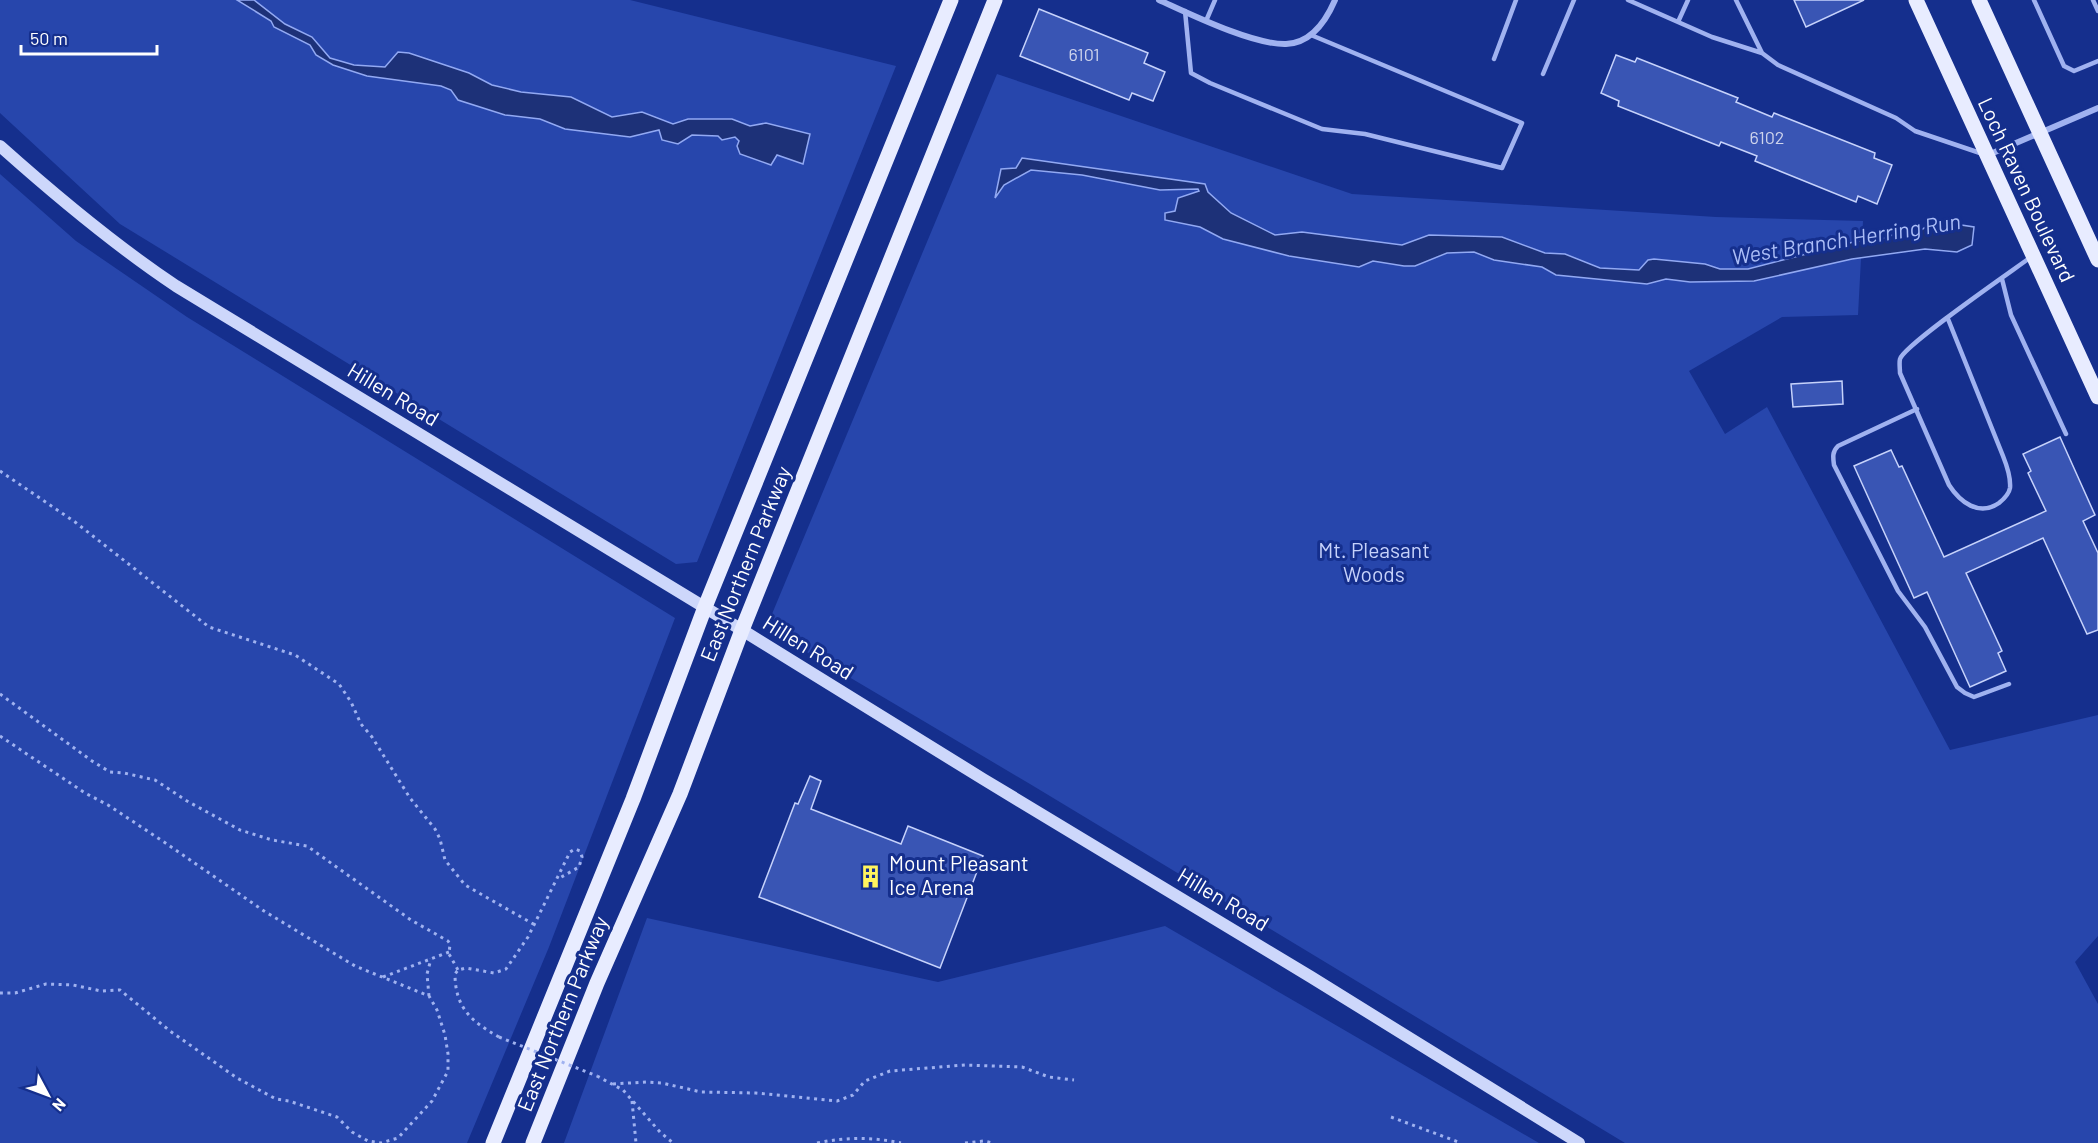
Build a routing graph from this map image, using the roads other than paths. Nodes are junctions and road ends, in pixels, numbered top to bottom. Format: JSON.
{"nodes":[{"id":1,"x":951,"y":0,"type":"edge"},
{"id":2,"x":995,"y":0,"type":"edge"},
{"id":3,"x":1159,"y":0,"type":"edge"},
{"id":4,"x":1215,"y":0,"type":"edge"},
{"id":5,"x":1335,"y":0,"type":"edge"},
{"id":6,"x":1516,"y":0,"type":"edge"},
{"id":7,"x":1574,"y":0,"type":"edge"},
{"id":8,"x":1631,"y":0,"type":"edge"},
{"id":9,"x":1688,"y":0,"type":"edge"},
{"id":10,"x":1736,"y":0,"type":"edge"},
{"id":11,"x":1916,"y":0,"type":"edge"},
{"id":12,"x":1979,"y":0,"type":"edge"},
{"id":13,"x":2034,"y":0,"type":"edge"},
{"id":14,"x":2093,"y":0,"type":"edge"},
{"id":15,"x":1185,"y":11,"type":"junction"},
{"id":16,"x":2098,"y":11,"type":"edge"},
{"id":17,"x":1206,"y":21,"type":"junction"},
{"id":18,"x":1678,"y":22,"type":"junction"},
{"id":19,"x":1311,"y":35,"type":"junction"},
{"id":20,"x":1762,"y":53,"type":"junction"},
{"id":21,"x":1494,"y":59,"type":"dead end"},
{"id":22,"x":2098,"y":60,"type":"edge"},
{"id":23,"x":1543,"y":74,"type":"dead end"},
{"id":24,"x":2098,"y":108,"type":"edge"},
{"id":25,"x":2040,"y":134,"type":"junction"},
{"id":26,"x":0,"y":146,"type":"edge"},
{"id":27,"x":1987,"y":156,"type":"junction"},
{"id":28,"x":2034,"y":256,"type":"junction"},
{"id":29,"x":2098,"y":260,"type":"edge"},
{"id":30,"x":2002,"y":279,"type":"junction"},
{"id":31,"x":1948,"y":319,"type":"junction"},
{"id":32,"x":2098,"y":397,"type":"edge"},
{"id":33,"x":1917,"y":409,"type":"junction"},
{"id":34,"x":2066,"y":434,"type":"dead end"},
{"id":35,"x":705,"y":607,"type":"junction"},
{"id":36,"x":742,"y":630,"type":"junction"},
{"id":37,"x":2009,"y":684,"type":"dead end"},
{"id":38,"x":493,"y":1143,"type":"edge"},
{"id":39,"x":533,"y":1143,"type":"edge"},
{"id":40,"x":1579,"y":1143,"type":"edge"}],
"edges":[{"from":1,"to":35,"type":"main road","name":"East Northern Parkway"},
{"from":2,"to":36,"type":"main road","name":"East Northern Parkway"},
{"from":3,"to":15,"type":"street"},
{"from":4,"to":17,"type":"lane"},
{"from":5,"to":19,"type":"street"},
{"from":6,"to":21,"type":"lane"},
{"from":7,"to":23,"type":"lane"},
{"from":8,"to":18,"type":"lane"},
{"from":9,"to":18,"type":"lane"},
{"from":10,"to":20,"type":"lane"},
{"from":11,"to":27,"type":"main road","name":"Loch Raven Boulevard"},
{"from":12,"to":25,"type":"main road","name":"Loch Raven Boulevard"},
{"from":13,"to":22,"type":"lane"},
{"from":14,"to":16,"type":"lane"},
{"from":15,"to":17,"type":"street"},
{"from":15,"to":19,"type":"lane"},
{"from":17,"to":19,"type":"street"},
{"from":18,"to":20,"type":"lane"},
{"from":20,"to":27,"type":"lane"},
{"from":24,"to":25,"type":"street"},
{"from":25,"to":27,"type":"street"},
{"from":25,"to":29,"type":"main road","name":"Loch Raven Boulevard"},
{"from":26,"to":35,"type":"street","name":"Hillen Road"},
{"from":27,"to":28,"type":"main road","name":"Loch Raven Boulevard"},
{"from":28,"to":30,"type":"lane"},
{"from":28,"to":32,"type":"main road","name":"Loch Raven Boulevard"},
{"from":30,"to":31,"type":"lane"},
{"from":30,"to":34,"type":"lane"},
{"from":31,"to":33,"type":"lane"},
{"from":31,"to":33,"type":"lane"},
{"from":33,"to":37,"type":"lane"},
{"from":35,"to":36,"type":"street","name":"Hillen Road"},
{"from":35,"to":38,"type":"main road","name":"East Northern Parkway"},
{"from":36,"to":39,"type":"main road","name":"East Northern Parkway"},
{"from":36,"to":40,"type":"street","name":"Hillen Road"}]}
